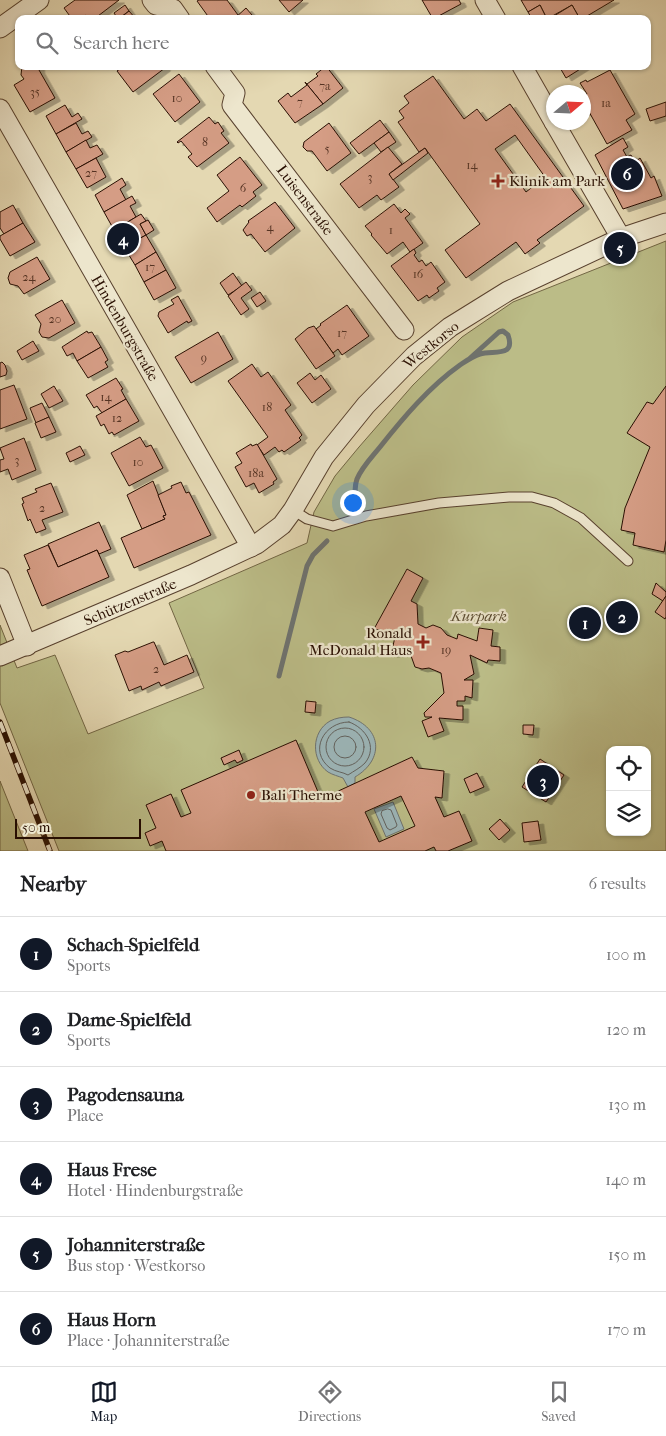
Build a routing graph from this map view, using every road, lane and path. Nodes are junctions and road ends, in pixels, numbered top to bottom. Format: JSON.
{"nodes":[{"id":1,"x":39,"y":0,"type":"edge"},
{"id":2,"x":152,"y":0,"type":"edge"},
{"id":3,"x":485,"y":0,"type":"edge"},
{"id":4,"x":18,"y":15,"type":"edge"},
{"id":5,"x":177,"y":15,"type":"edge"},
{"id":6,"x":494,"y":15,"type":"edge"},
{"id":7,"x":15,"y":17,"type":"edge"},
{"id":8,"x":0,"y":28,"type":"edge"},
{"id":9,"x":218,"y":70,"type":"edge"},
{"id":10,"x":524,"y":70,"type":"edge"},
{"id":11,"x":546,"y":108,"type":"edge"},
{"id":12,"x":0,"y":109,"type":"edge"},
{"id":13,"x":559,"y":130,"type":"edge"},
{"id":14,"x":666,"y":223,"type":"edge"},
{"id":15,"x":622,"y":238,"type":"junction"},
{"id":16,"x":404,"y":330,"type":"dead end"},
{"id":17,"x":293,"y":510,"type":"junction"},
{"id":18,"x":254,"y":545,"type":"junction"},
{"id":19,"x":628,"y":561,"type":"dead end"},
{"id":20,"x":0,"y":578,"type":"edge"},
{"id":21,"x":14,"y":651,"type":"edge"}],
"edges":[{"from":1,"to":4,"type":"street"},
{"from":2,"to":5,"type":"street"},
{"from":3,"to":6,"type":"street"},
{"from":7,"to":8,"type":"street"},
{"from":9,"to":16,"type":"street","name":"Luisenstraße"},
{"from":10,"to":11,"type":"street"},
{"from":12,"to":18,"type":"street","name":"Hindenburgstraße"},
{"from":13,"to":15,"type":"street"},
{"from":14,"to":15,"type":"street","name":"Westkorso"},
{"from":15,"to":17,"type":"street","name":"Westkorso"},
{"from":17,"to":18,"type":"street","name":"Westkorso"},
{"from":17,"to":19,"type":"lane"},
{"from":18,"to":21,"type":"street","name":"Schützenstraße"},
{"from":20,"to":21,"type":"street"}]}
